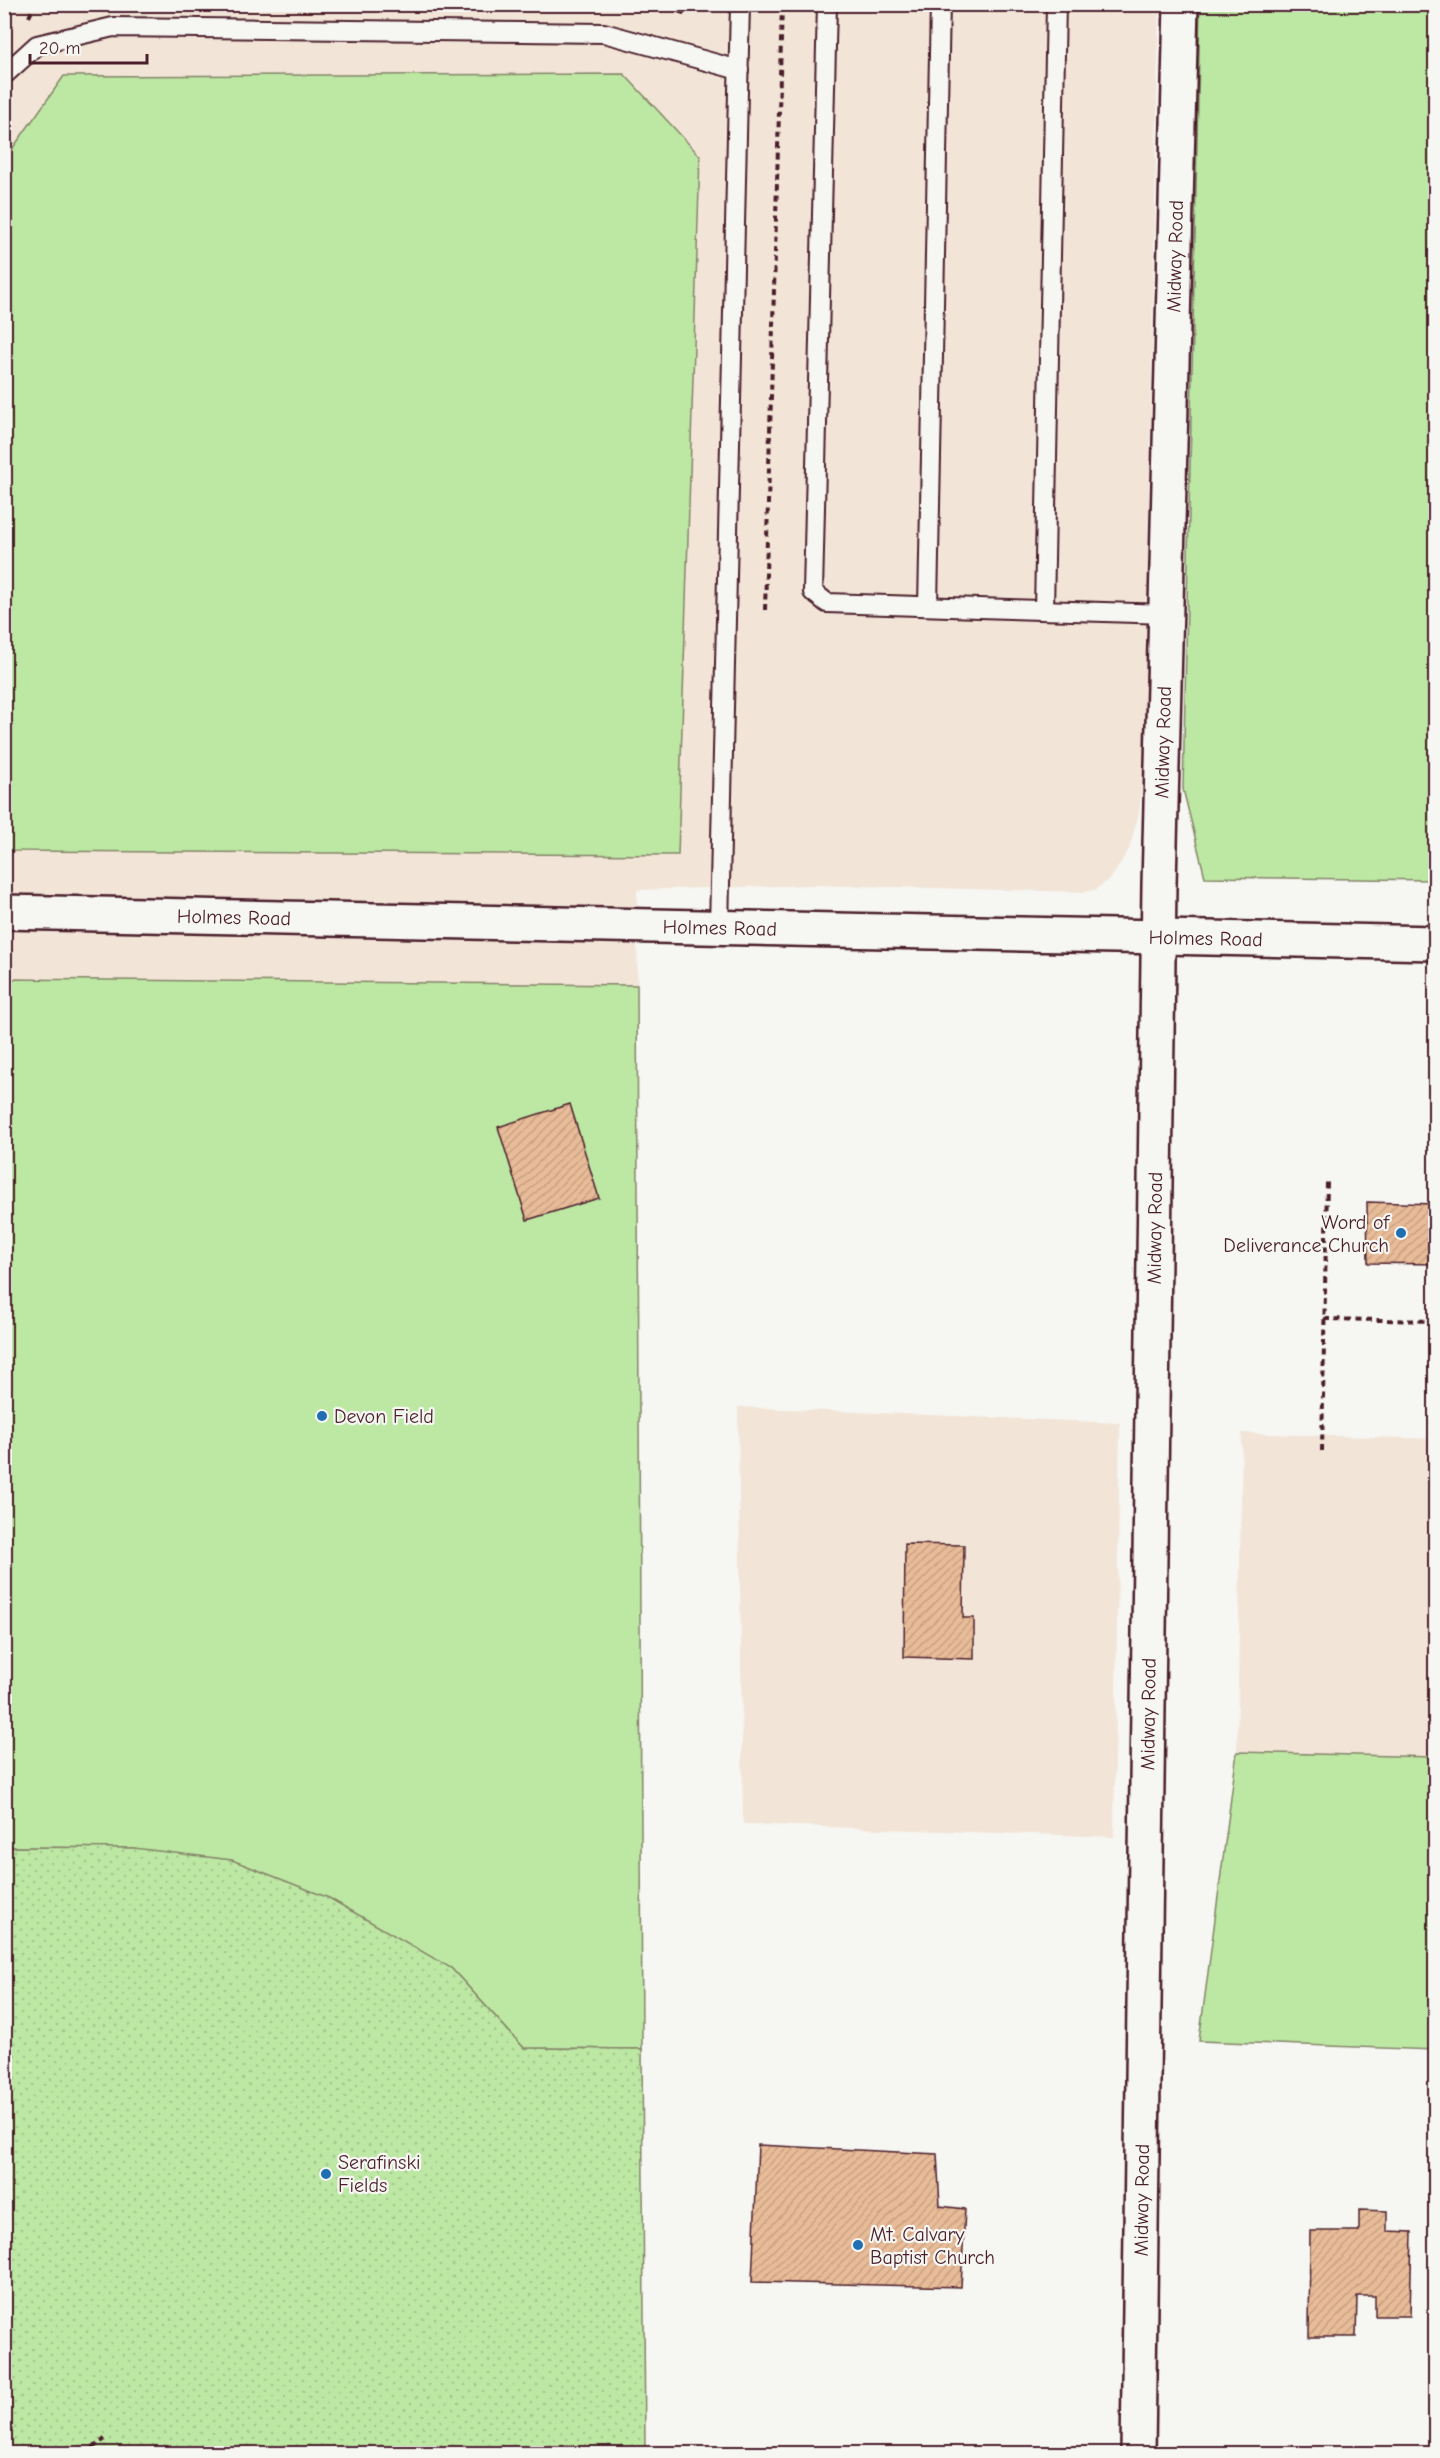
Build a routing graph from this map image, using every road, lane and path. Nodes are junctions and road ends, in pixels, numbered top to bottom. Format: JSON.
{"nodes":[{"id":1,"x":659,"y":4,"type":"edge"},
{"id":2,"x":696,"y":4,"type":"edge"},
{"id":3,"x":740,"y":4,"type":"edge"},
{"id":4,"x":782,"y":4,"type":"edge"},
{"id":5,"x":827,"y":4,"type":"edge"},
{"id":6,"x":940,"y":4,"type":"edge"},
{"id":7,"x":1056,"y":4,"type":"edge"},
{"id":8,"x":1181,"y":4,"type":"edge"},
{"id":9,"x":739,"y":70,"type":"junction"},
{"id":10,"x":4,"y":75,"type":"edge"},
{"id":11,"x":928,"y":606,"type":"junction"},
{"id":12,"x":765,"y":610,"type":"dead end"},
{"id":13,"x":1044,"y":610,"type":"junction"},
{"id":14,"x":1167,"y":614,"type":"junction"},
{"id":15,"x":4,"y":912,"type":"edge"},
{"id":16,"x":719,"y":928,"type":"junction"},
{"id":17,"x":1159,"y":938,"type":"junction"},
{"id":18,"x":1436,"y":943,"type":"edge"},
{"id":19,"x":1327,"y":1182,"type":"dead end"},
{"id":20,"x":1324,"y":1319,"type":"junction"},
{"id":21,"x":1436,"y":1321,"type":"edge"},
{"id":22,"x":1322,"y":1451,"type":"dead end"},
{"id":23,"x":105,"y":2439,"type":"dead end"},
{"id":24,"x":84,"y":2454,"type":"edge"},
{"id":25,"x":1138,"y":2454,"type":"edge"}],
"edges":[{"from":1,"to":2,"type":"path"},
{"from":3,"to":9,"type":"lane"},
{"from":4,"to":12,"type":"path"},
{"from":5,"to":11,"type":"lane"},
{"from":6,"to":11,"type":"lane"},
{"from":7,"to":13,"type":"lane"},
{"from":8,"to":14,"type":"street","name":"Midway Road"},
{"from":9,"to":10,"type":"lane"},
{"from":9,"to":16,"type":"lane"},
{"from":11,"to":13,"type":"lane"},
{"from":13,"to":14,"type":"lane"},
{"from":14,"to":17,"type":"street","name":"Midway Road"},
{"from":15,"to":16,"type":"street","name":"Holmes Road"},
{"from":16,"to":17,"type":"street","name":"Holmes Road"},
{"from":17,"to":18,"type":"street","name":"Holmes Road"},
{"from":17,"to":25,"type":"street","name":"Midway Road"},
{"from":19,"to":20,"type":"path"},
{"from":20,"to":21,"type":"path"},
{"from":20,"to":22,"type":"path"},
{"from":23,"to":24,"type":"path"}]}
